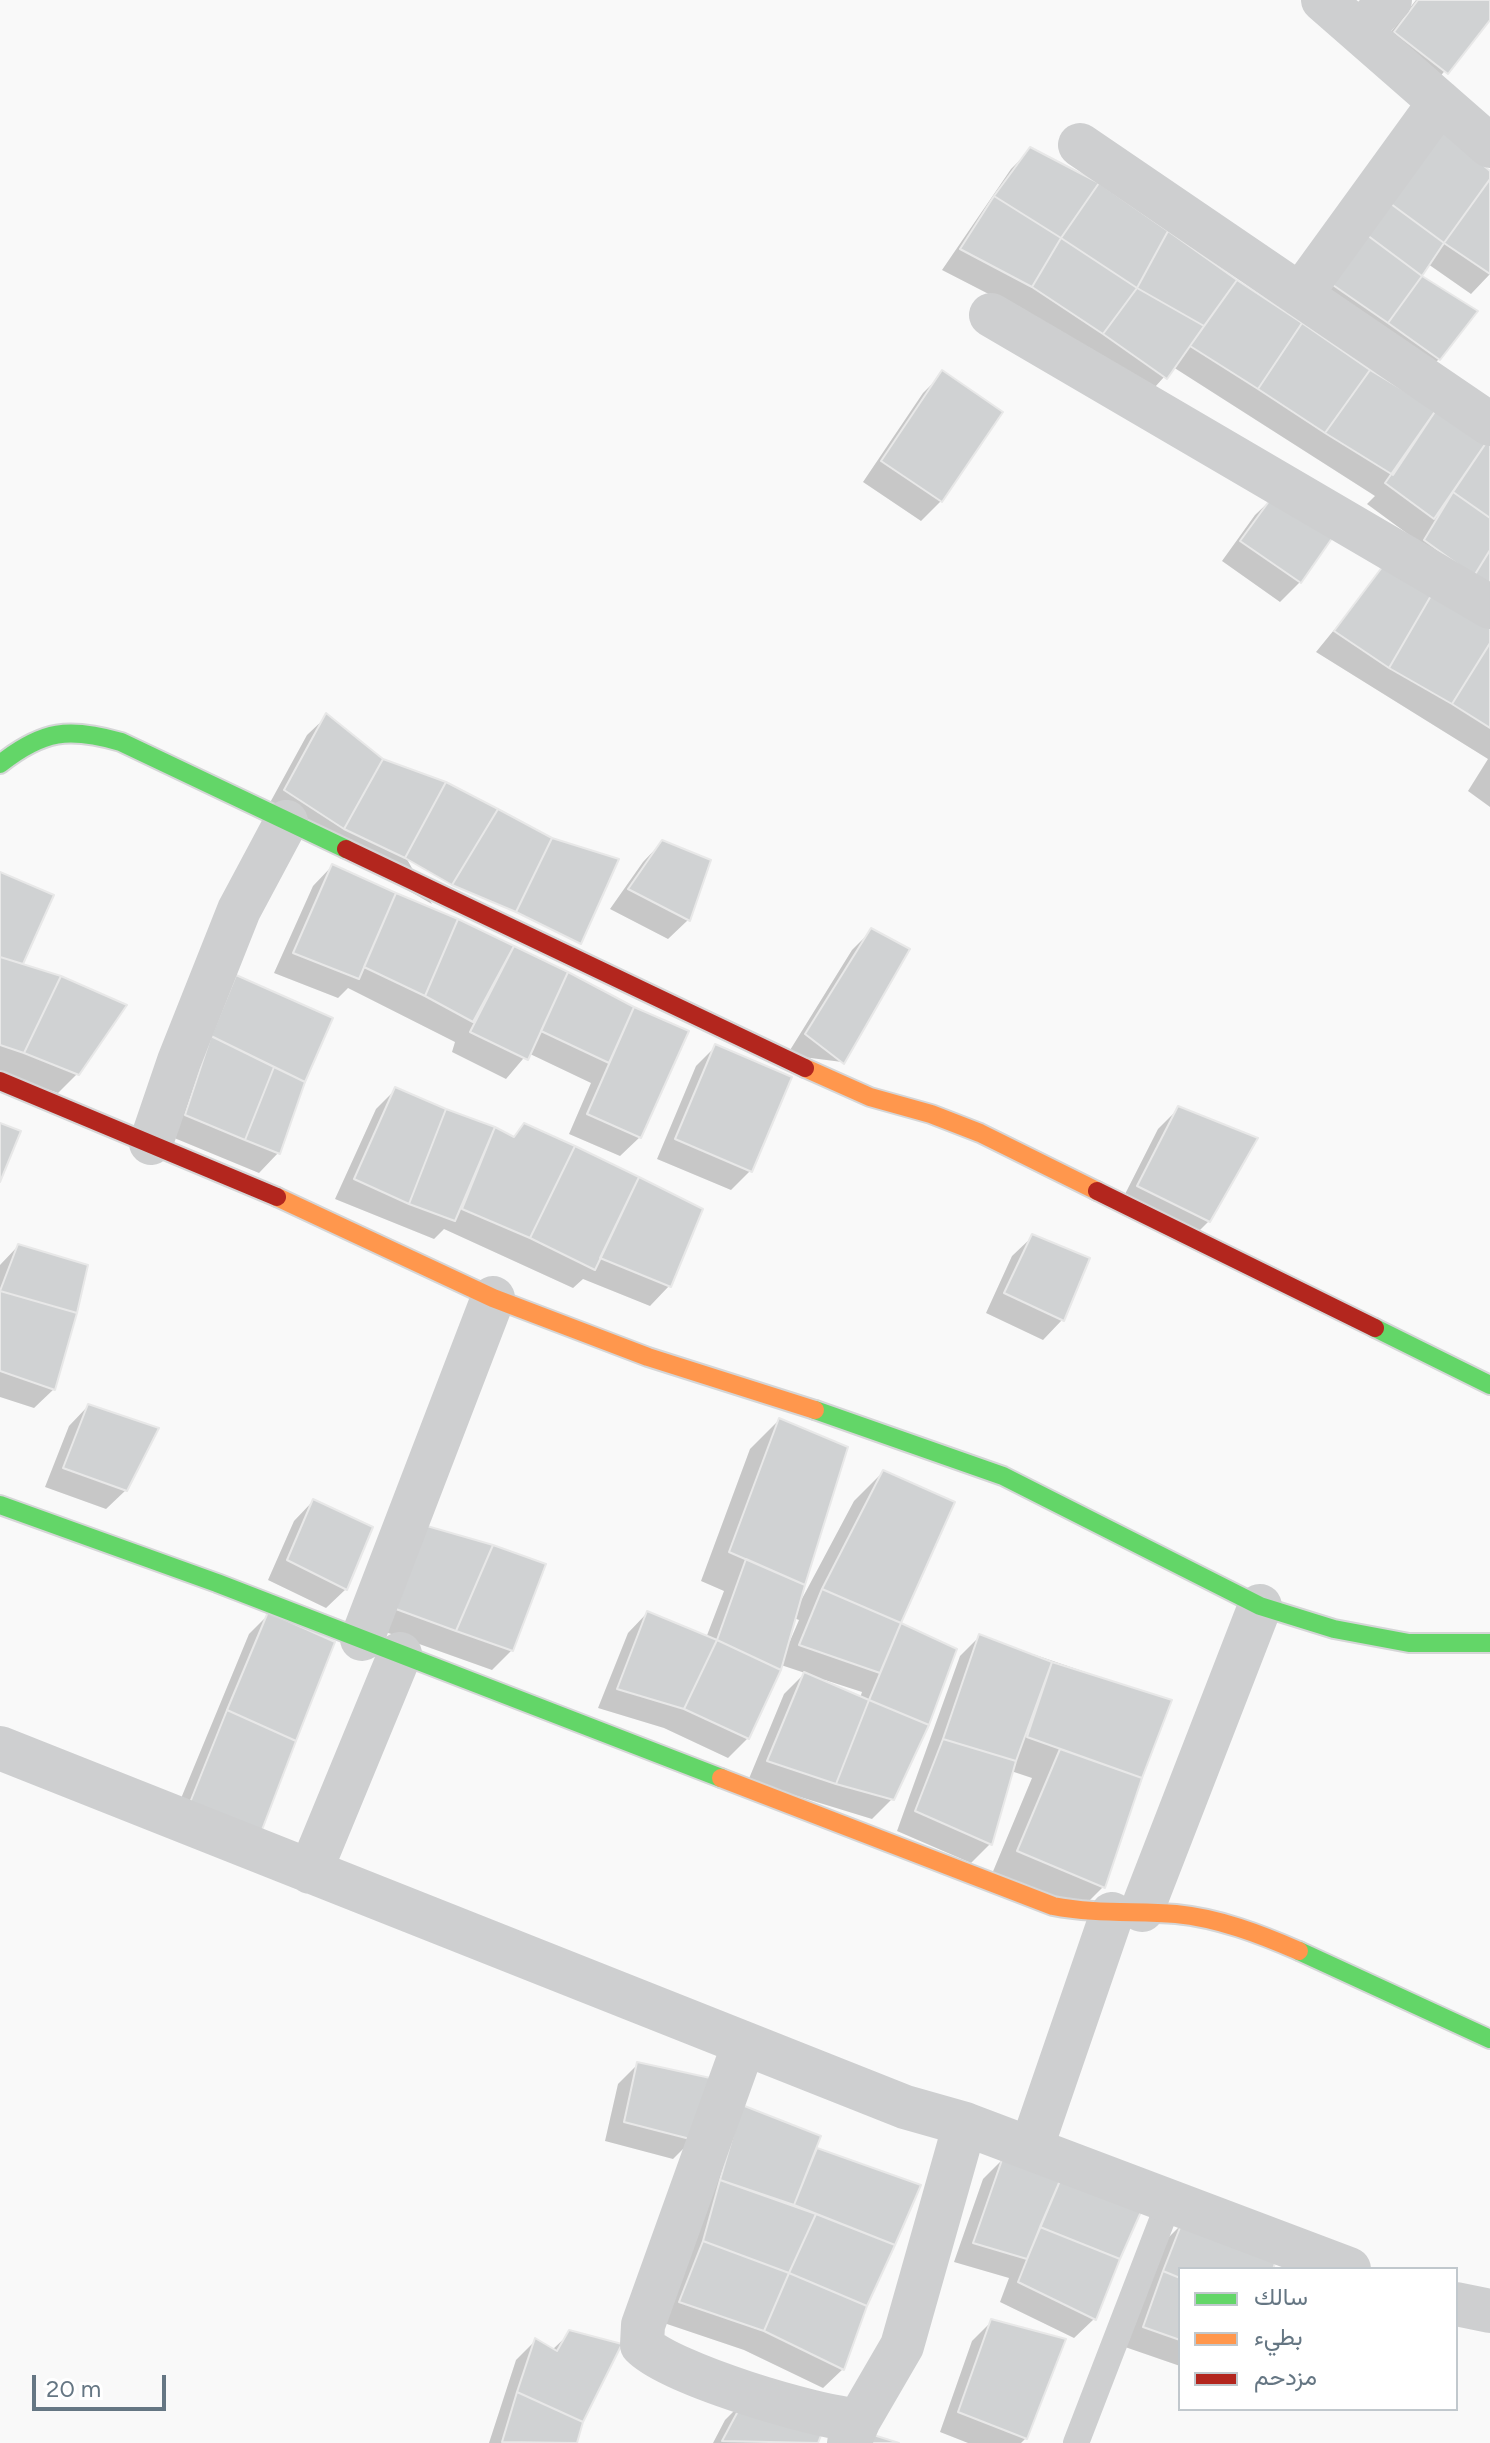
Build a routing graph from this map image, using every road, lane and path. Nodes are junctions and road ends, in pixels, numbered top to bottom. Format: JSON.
{"nodes":[{"id":1,"x":1323,"y":0,"type":"edge"},
{"id":2,"x":1390,"y":0,"type":"edge"},
{"id":3,"x":1361,"y":31,"type":"junction"},
{"id":4,"x":1440,"y":102,"type":"junction"},
{"id":5,"x":1080,"y":145,"type":"dead end"},
{"id":6,"x":1490,"y":146,"type":"edge"},
{"id":7,"x":1300,"y":295,"type":"junction"},
{"id":8,"x":991,"y":315,"type":"dead end"},
{"id":9,"x":1490,"y":424,"type":"edge"},
{"id":10,"x":1490,"y":607,"type":"edge"},
{"id":11,"x":0,"y":764,"type":"edge"},
{"id":12,"x":286,"y":822,"type":"junction"},
{"id":13,"x":0,"y":1081,"type":"edge"},
{"id":14,"x":151,"y":1143,"type":"junction"},
{"id":15,"x":493,"y":1298,"type":"junction"},
{"id":16,"x":1490,"y":1385,"type":"edge"},
{"id":17,"x":0,"y":1505,"type":"edge"},
{"id":18,"x":1260,"y":1606,"type":"junction"},
{"id":19,"x":1490,"y":1643,"type":"edge"},
{"id":20,"x":381,"y":1646,"type":"junction"},
{"id":21,"x":0,"y":1748,"type":"edge"},
{"id":22,"x":310,"y":1872,"type":"junction"},
{"id":23,"x":1127,"y":1912,"type":"junction"},
{"id":24,"x":1490,"y":2039,"type":"edge"},
{"id":25,"x":744,"y":2044,"type":"junction"},
{"id":26,"x":965,"y":2124,"type":"junction"},
{"id":27,"x":1031,"y":2149,"type":"junction"},
{"id":28,"x":1169,"y":2202,"type":"junction"},
{"id":29,"x":1344,"y":2267,"type":"edge"},
{"id":30,"x":1458,"y":2304,"type":"edge"},
{"id":31,"x":1490,"y":2311,"type":"edge"},
{"id":32,"x":854,"y":2431,"type":"edge"},
{"id":33,"x":1076,"y":2443,"type":"edge"}],
"edges":[{"from":1,"to":3,"type":"street"},
{"from":2,"to":3,"type":"street"},
{"from":3,"to":4,"type":"street"},
{"from":4,"to":6,"type":"street"},
{"from":4,"to":7,"type":"street"},
{"from":5,"to":7,"type":"street"},
{"from":7,"to":9,"type":"street"},
{"from":8,"to":10,"type":"street"},
{"from":11,"to":12,"type":"street"},
{"from":12,"to":14,"type":"street"},
{"from":12,"to":16,"type":"street"},
{"from":13,"to":14,"type":"street"},
{"from":14,"to":15,"type":"street"},
{"from":15,"to":18,"type":"street"},
{"from":15,"to":20,"type":"street"},
{"from":17,"to":20,"type":"street"},
{"from":18,"to":19,"type":"street"},
{"from":18,"to":23,"type":"street"},
{"from":20,"to":22,"type":"street"},
{"from":20,"to":23,"type":"street"},
{"from":21,"to":22,"type":"street"},
{"from":22,"to":25,"type":"street"},
{"from":23,"to":24,"type":"street"},
{"from":23,"to":27,"type":"street"},
{"from":25,"to":26,"type":"street"},
{"from":25,"to":32,"type":"street"},
{"from":26,"to":27,"type":"street"},
{"from":26,"to":32,"type":"street"},
{"from":27,"to":28,"type":"street"},
{"from":28,"to":29,"type":"street"},
{"from":28,"to":33,"type":"lane"},
{"from":30,"to":31,"type":"street"}]}
